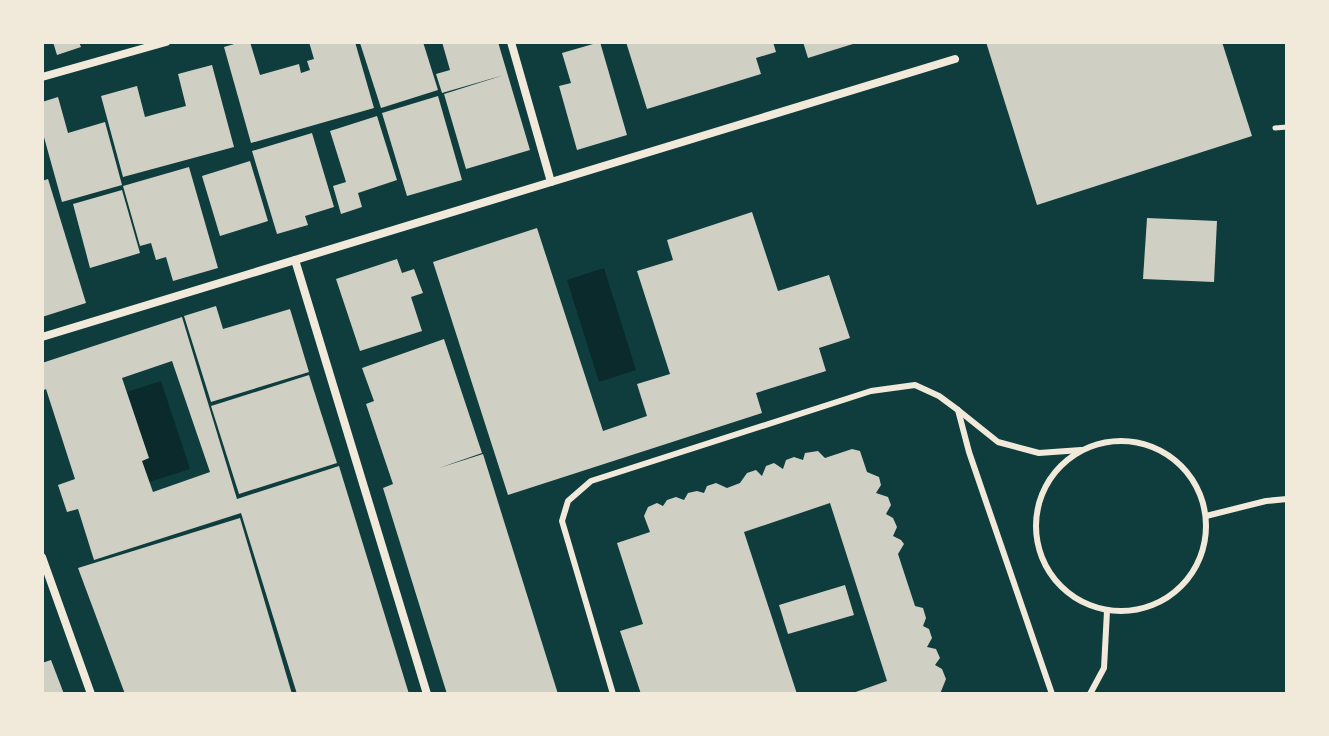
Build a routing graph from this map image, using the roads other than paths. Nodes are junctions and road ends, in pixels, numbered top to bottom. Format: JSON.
{"nodes":[{"id":1,"x":166,"y":42,"type":"edge"},
{"id":2,"x":511,"y":42,"type":"edge"},
{"id":3,"x":955,"y":59,"type":"dead end"},
{"id":4,"x":42,"y":77,"type":"edge"},
{"id":5,"x":551,"y":182,"type":"junction"},
{"id":6,"x":295,"y":260,"type":"junction"},
{"id":7,"x":42,"y":337,"type":"edge"},
{"id":8,"x":958,"y":410,"type":"junction"},
{"id":9,"x":1083,"y":450,"type":"junction"},
{"id":10,"x":1287,"y":499,"type":"edge"},
{"id":11,"x":1206,"y":516,"type":"junction"},
{"id":12,"x":42,"y":557,"type":"edge"},
{"id":13,"x":1107,"y":611,"type":"junction"},
{"id":14,"x":91,"y":694,"type":"edge"},
{"id":15,"x":427,"y":694,"type":"edge"},
{"id":16,"x":613,"y":694,"type":"edge"},
{"id":17,"x":1052,"y":694,"type":"edge"},
{"id":18,"x":1090,"y":694,"type":"edge"}],
"edges":[{"from":1,"to":4,"type":"street"},
{"from":2,"to":5,"type":"street"},
{"from":3,"to":5,"type":"street"},
{"from":5,"to":6,"type":"street"},
{"from":6,"to":7,"type":"street"},
{"from":6,"to":15,"type":"street"},
{"from":8,"to":9,"type":"lane"},
{"from":8,"to":16,"type":"lane"},
{"from":8,"to":17,"type":"lane"},
{"from":9,"to":11,"type":"lane"},
{"from":9,"to":13,"type":"lane"},
{"from":10,"to":11,"type":"lane"},
{"from":11,"to":13,"type":"lane"},
{"from":12,"to":14,"type":"street"},
{"from":13,"to":18,"type":"lane"}]}
